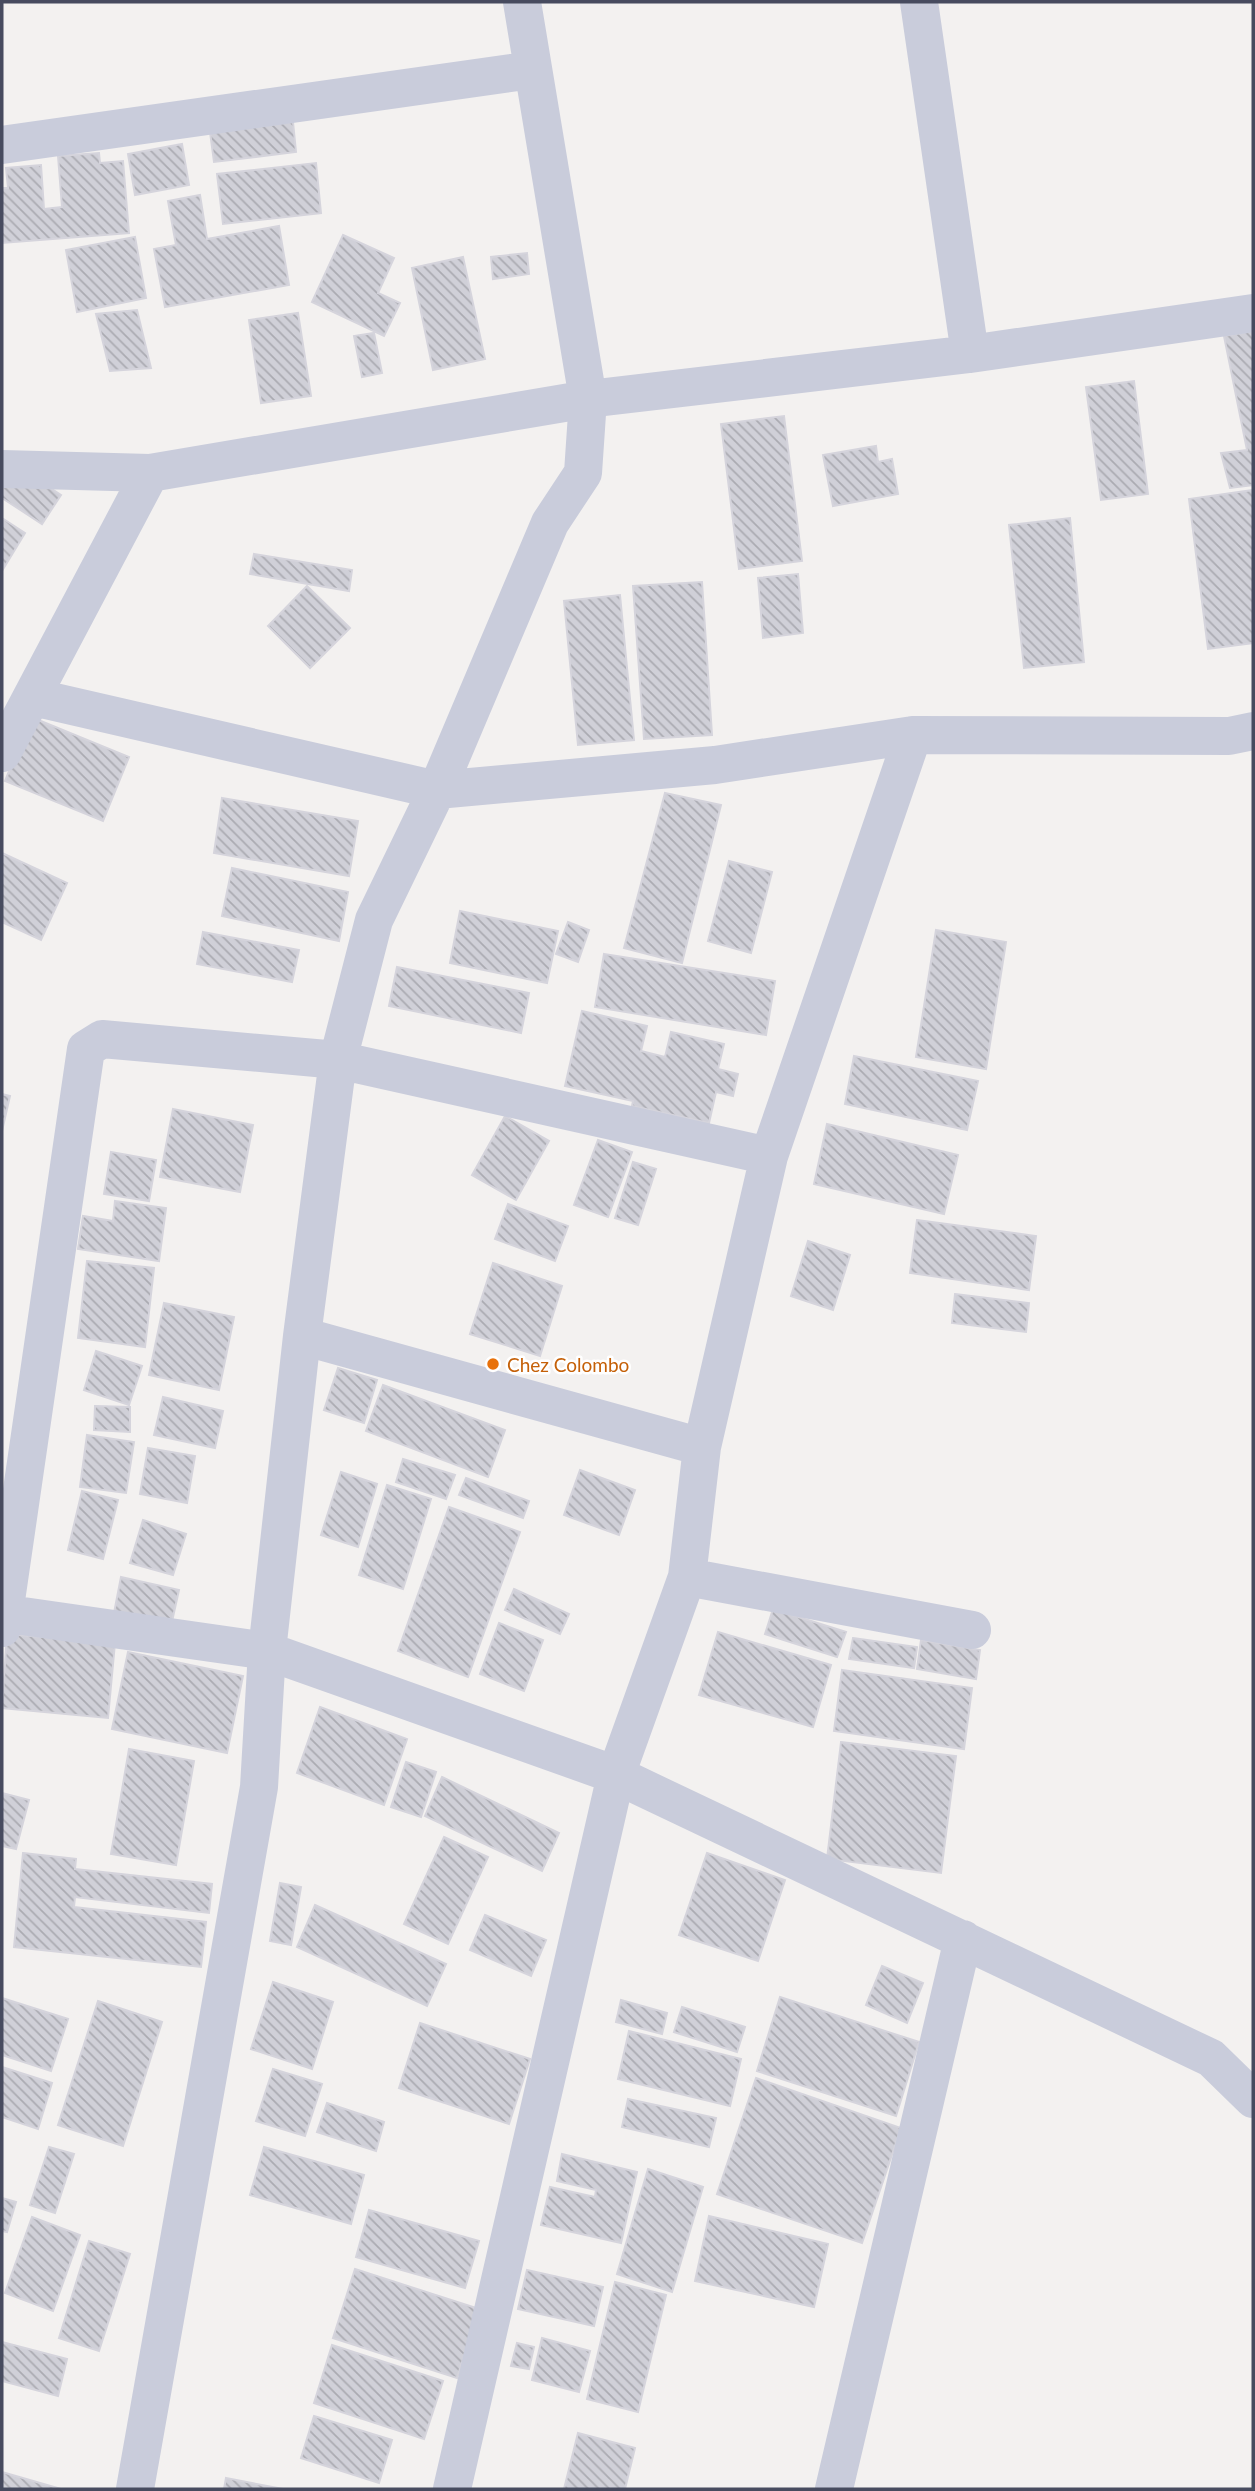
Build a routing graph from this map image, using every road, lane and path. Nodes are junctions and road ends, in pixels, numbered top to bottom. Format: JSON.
{"nodes":[{"id":1,"x":522,"y":2,"type":"edge"},
{"id":2,"x":919,"y":2,"type":"edge"},
{"id":3,"x":532,"y":70,"type":"junction"},
{"id":4,"x":2,"y":145,"type":"edge"},
{"id":5,"x":1253,"y":313,"type":"edge"},
{"id":6,"x":970,"y":354,"type":"junction"},
{"id":7,"x":588,"y":399,"type":"junction"},
{"id":8,"x":2,"y":469,"type":"edge"},
{"id":9,"x":150,"y":473,"type":"junction"},
{"id":10,"x":33,"y":697,"type":"junction"},
{"id":11,"x":1253,"y":731,"type":"edge"},
{"id":12,"x":913,"y":735,"type":"junction"},
{"id":13,"x":2,"y":753,"type":"edge"},
{"id":14,"x":437,"y":790,"type":"junction"},
{"id":15,"x":338,"y":1060,"type":"junction"},
{"id":16,"x":769,"y":1156,"type":"junction"},
{"id":17,"x":302,"y":1336,"type":"junction"},
{"id":18,"x":702,"y":1447,"type":"junction"},
{"id":19,"x":687,"y":1577,"type":"junction"},
{"id":20,"x":3,"y":1618,"type":"edge"},
{"id":21,"x":972,"y":1630,"type":"dead end"},
{"id":22,"x":267,"y":1651,"type":"junction"},
{"id":23,"x":616,"y":1775,"type":"junction"},
{"id":24,"x":963,"y":1939,"type":"junction"},
{"id":25,"x":1253,"y":2099,"type":"edge"},
{"id":26,"x":135,"y":2489,"type":"edge"},
{"id":27,"x":452,"y":2489,"type":"edge"},
{"id":28,"x":834,"y":2489,"type":"edge"}],
"edges":[{"from":1,"to":3,"type":"street"},
{"from":2,"to":6,"type":"street"},
{"from":3,"to":4,"type":"street"},
{"from":3,"to":7,"type":"street"},
{"from":5,"to":6,"type":"street"},
{"from":6,"to":7,"type":"street"},
{"from":7,"to":9,"type":"street"},
{"from":7,"to":14,"type":"street"},
{"from":8,"to":9,"type":"street"},
{"from":9,"to":10,"type":"street"},
{"from":10,"to":13,"type":"street"},
{"from":10,"to":14,"type":"street"},
{"from":11,"to":12,"type":"street"},
{"from":12,"to":14,"type":"street"},
{"from":12,"to":16,"type":"street"},
{"from":14,"to":15,"type":"street"},
{"from":15,"to":16,"type":"street"},
{"from":15,"to":17,"type":"street"},
{"from":15,"to":20,"type":"street"},
{"from":16,"to":18,"type":"street"},
{"from":17,"to":18,"type":"street"},
{"from":17,"to":22,"type":"street"},
{"from":18,"to":19,"type":"street"},
{"from":19,"to":21,"type":"street"},
{"from":19,"to":23,"type":"street"},
{"from":20,"to":22,"type":"street"},
{"from":22,"to":23,"type":"street"},
{"from":22,"to":26,"type":"street"},
{"from":23,"to":24,"type":"street"},
{"from":23,"to":27,"type":"street"},
{"from":24,"to":25,"type":"street"},
{"from":24,"to":28,"type":"street"}]}
